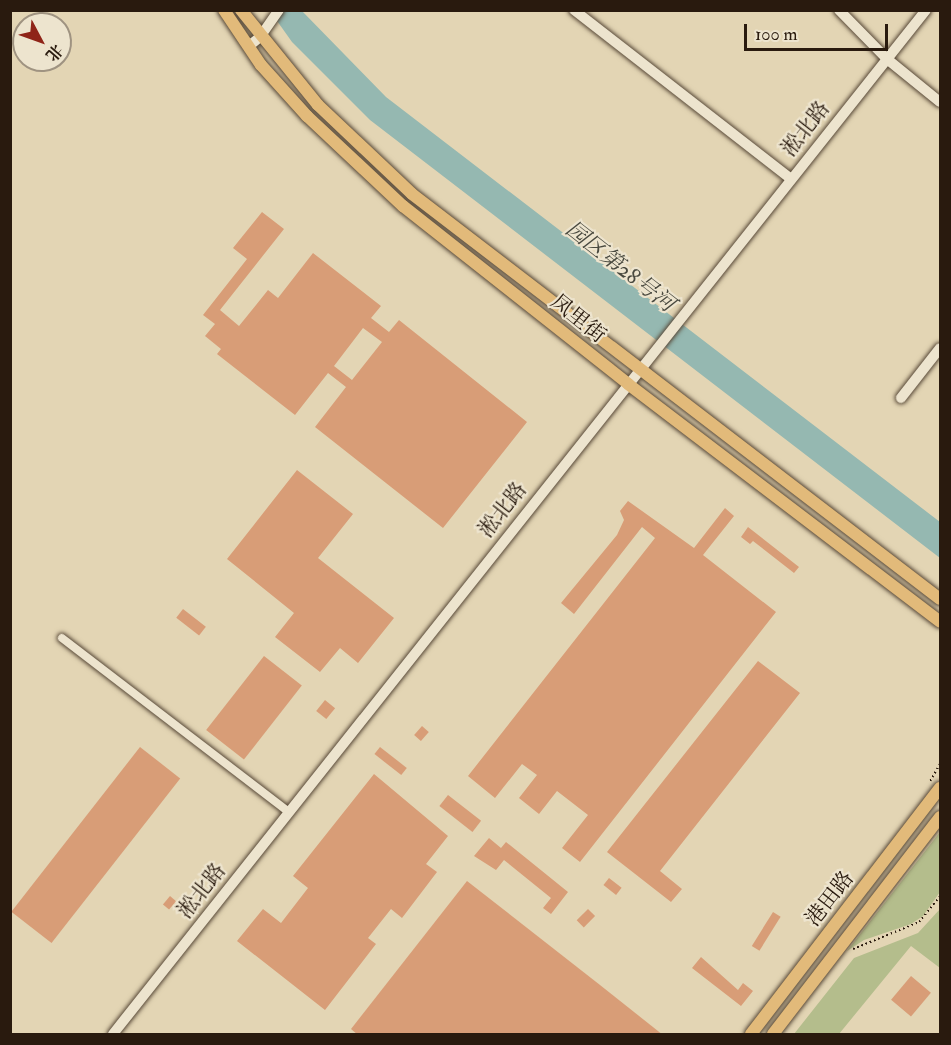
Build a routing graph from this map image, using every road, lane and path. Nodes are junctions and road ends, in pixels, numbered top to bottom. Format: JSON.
{"nodes":[{"id":1,"x":224,"y":10,"type":"edge"},
{"id":2,"x":242,"y":10,"type":"edge"},
{"id":3,"x":279,"y":10,"type":"edge"},
{"id":4,"x":574,"y":10,"type":"edge"},
{"id":5,"x":839,"y":10,"type":"edge"},
{"id":6,"x":926,"y":10,"type":"edge"},
{"id":7,"x":261,"y":37,"type":"junction"},
{"id":8,"x":249,"y":46,"type":"junction"},
{"id":9,"x":886,"y":59,"type":"junction"},
{"id":10,"x":940,"y":102,"type":"edge"},
{"id":11,"x":791,"y":179,"type":"junction"},
{"id":12,"x":940,"y":348,"type":"edge"},
{"id":13,"x":639,"y":370,"type":"junction"},
{"id":14,"x":628,"y":384,"type":"junction"},
{"id":15,"x":901,"y":398,"type":"dead end"},
{"id":16,"x":940,"y":599,"type":"edge"},
{"id":17,"x":940,"y":622,"type":"edge"},
{"id":18,"x":63,"y":639,"type":"dead end"},
{"id":19,"x":940,"y":788,"type":"edge"},
{"id":20,"x":289,"y":812,"type":"junction"},
{"id":21,"x":940,"y":816,"type":"edge"},
{"id":22,"x":940,"y":896,"type":"edge"},
{"id":23,"x":849,"y":953,"type":"dead end"},
{"id":24,"x":113,"y":1035,"type":"edge"},
{"id":25,"x":751,"y":1035,"type":"edge"},
{"id":26,"x":773,"y":1035,"type":"edge"}],
"edges":[{"from":1,"to":8,"type":"main road","name":"凤里街"},
{"from":2,"to":7,"type":"main road","name":"凤里街"},
{"from":3,"to":7,"type":"street"},
{"from":4,"to":11,"type":"street"},
{"from":5,"to":9,"type":"street"},
{"from":6,"to":9,"type":"street","name":"淞北路"},
{"from":7,"to":8,"type":"street"},
{"from":7,"to":13,"type":"main road","name":"凤里街"},
{"from":8,"to":14,"type":"main road","name":"凤里街"},
{"from":9,"to":10,"type":"street"},
{"from":9,"to":11,"type":"street","name":"淞北路"},
{"from":11,"to":13,"type":"street","name":"淞北路"},
{"from":12,"to":15,"type":"street"},
{"from":13,"to":14,"type":"street","name":"淞北路"},
{"from":13,"to":16,"type":"main road","name":"凤里街"},
{"from":14,"to":17,"type":"main road","name":"凤里街"},
{"from":14,"to":20,"type":"street","name":"淞北路"},
{"from":18,"to":20,"type":"street"},
{"from":19,"to":25,"type":"main road","name":"港田路"},
{"from":20,"to":24,"type":"street","name":"淞北路"},
{"from":21,"to":26,"type":"main road","name":"港田路"},
{"from":22,"to":23,"type":"path"}]}
